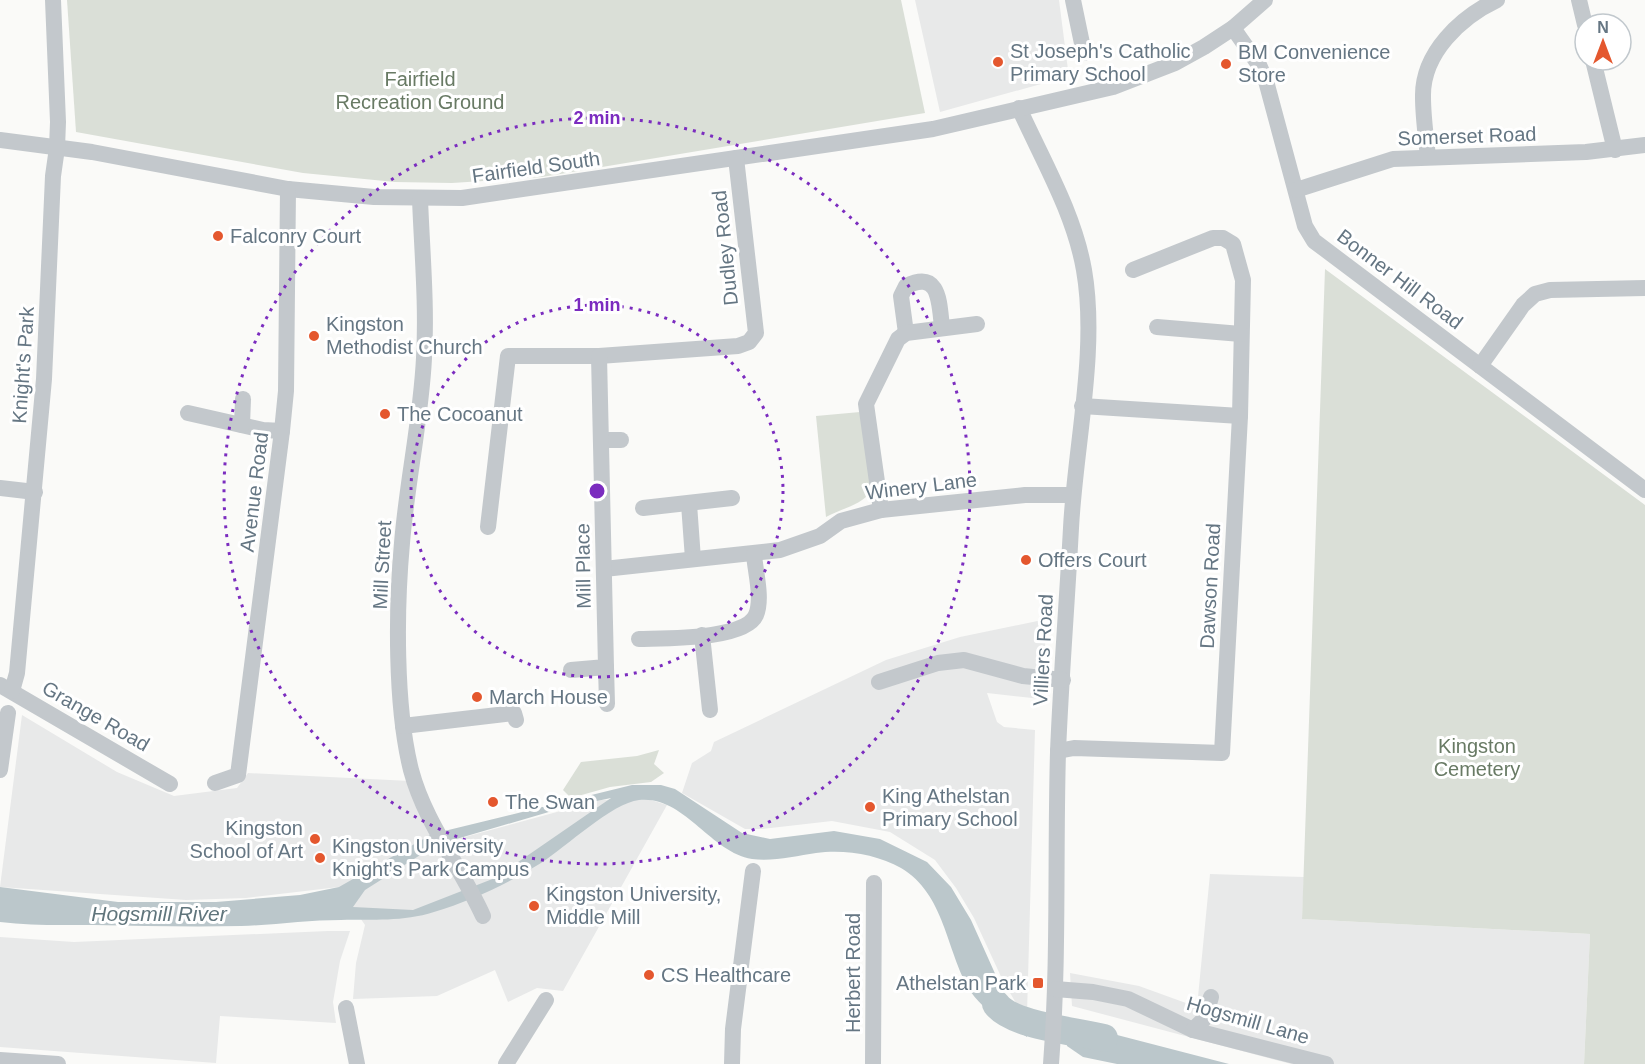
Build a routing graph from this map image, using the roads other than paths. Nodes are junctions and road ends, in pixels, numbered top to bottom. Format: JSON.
{"nodes":[{"id":1,"x":52,"y":0,"type":"edge"},
{"id":2,"x":1073,"y":0,"type":"edge"},
{"id":3,"x":1265,"y":0,"type":"edge"},
{"id":4,"x":1497,"y":0,"type":"edge"},
{"id":5,"x":1233,"y":28,"type":"junction"},
{"id":6,"x":1084,"y":53,"type":"dead end"},
{"id":7,"x":1596,"y":72,"type":"edge"},
{"id":8,"x":1019,"y":108,"type":"junction"},
{"id":9,"x":0,"y":140,"type":"edge"},
{"id":10,"x":1645,"y":145,"type":"edge"},
{"id":11,"x":57,"y":148,"type":"junction"},
{"id":12,"x":1615,"y":150,"type":"junction"},
{"id":13,"x":1428,"y":157,"type":"junction"},
{"id":14,"x":736,"y":158,"type":"junction"},
{"id":15,"x":288,"y":189,"type":"junction"},
{"id":16,"x":1296,"y":190,"type":"junction"},
{"id":17,"x":420,"y":199,"type":"junction"},
{"id":18,"x":1133,"y":270,"type":"dead end"},
{"id":19,"x":1645,"y":288,"type":"edge"},
{"id":20,"x":977,"y":324,"type":"dead end"},
{"id":21,"x":942,"y":327,"type":"junction"},
{"id":22,"x":1157,"y":327,"type":"dead end"},
{"id":23,"x":906,"y":333,"type":"junction"},
{"id":24,"x":1241,"y":333,"type":"junction"},
{"id":25,"x":599,"y":356,"type":"junction"},
{"id":26,"x":1480,"y":366,"type":"junction"},
{"id":27,"x":243,"y":399,"type":"dead end"},
{"id":28,"x":1082,"y":406,"type":"junction"},
{"id":29,"x":188,"y":413,"type":"dead end"},
{"id":30,"x":1240,"y":416,"type":"junction"},
{"id":31,"x":242,"y":425,"type":"junction"},
{"id":32,"x":282,"y":431,"type":"junction"},
{"id":33,"x":602,"y":440,"type":"junction"},
{"id":34,"x":621,"y":440,"type":"dead end"},
{"id":35,"x":0,"y":488,"type":"edge"},
{"id":36,"x":1645,"y":490,"type":"edge"},
{"id":37,"x":35,"y":492,"type":"junction"},
{"id":38,"x":1072,"y":495,"type":"junction"},
{"id":39,"x":732,"y":498,"type":"dead end"},
{"id":40,"x":688,"y":504,"type":"junction"},
{"id":41,"x":643,"y":508,"type":"dead end"},
{"id":42,"x":881,"y":510,"type":"junction"},
{"id":43,"x":489,"y":527,"type":"dead end"},
{"id":44,"x":754,"y":554,"type":"junction"},
{"id":45,"x":693,"y":559,"type":"junction"},
{"id":46,"x":604,"y":569,"type":"junction"},
{"id":47,"x":702,"y":635,"type":"junction"},
{"id":48,"x":639,"y":639,"type":"dead end"},
{"id":49,"x":606,"y":667,"type":"junction"},
{"id":50,"x":571,"y":670,"type":"dead end"},
{"id":51,"x":1063,"y":680,"type":"junction"},
{"id":52,"x":879,"y":682,"type":"dead end"},
{"id":53,"x":6,"y":688,"type":"edge"},
{"id":54,"x":607,"y":704,"type":"dead end"},
{"id":55,"x":710,"y":710,"type":"dead end"},
{"id":56,"x":8,"y":713,"type":"dead end"},
{"id":57,"x":516,"y":720,"type":"dead end"},
{"id":58,"x":403,"y":726,"type":"junction"},
{"id":59,"x":1058,"y":751,"type":"junction"},
{"id":60,"x":0,"y":770,"type":"edge"},
{"id":61,"x":170,"y":783,"type":"dead end"},
{"id":62,"x":215,"y":783,"type":"dead end"},
{"id":63,"x":753,"y":872,"type":"dead end"},
{"id":64,"x":874,"y":883,"type":"dead end"},
{"id":65,"x":483,"y":916,"type":"dead end"},
{"id":66,"x":1055,"y":989,"type":"junction"},
{"id":67,"x":1211,"y":997,"type":"dead end"},
{"id":68,"x":546,"y":1000,"type":"dead end"},
{"id":69,"x":346,"y":1008,"type":"dead end"},
{"id":70,"x":1193,"y":1030,"type":"junction"},
{"id":71,"x":0,"y":1060,"type":"edge"},
{"id":72,"x":58,"y":1064,"type":"edge"},
{"id":73,"x":357,"y":1064,"type":"edge"},
{"id":74,"x":506,"y":1064,"type":"edge"},
{"id":75,"x":732,"y":1064,"type":"edge"},
{"id":76,"x":873,"y":1064,"type":"edge"},
{"id":77,"x":1051,"y":1064,"type":"edge"},
{"id":78,"x":1326,"y":1064,"type":"edge"}],
"edges":[{"from":1,"to":11,"type":"street","name":"Knight's Park"},
{"from":2,"to":6,"type":"street"},
{"from":3,"to":5,"type":"street","name":"Fairfield South"},
{"from":4,"to":13,"type":"street"},
{"from":5,"to":8,"type":"street","name":"Fairfield South"},
{"from":5,"to":16,"type":"street","name":"Bonner Hill Road"},
{"from":7,"to":12,"type":"street"},
{"from":8,"to":14,"type":"street","name":"Fairfield South"},
{"from":8,"to":28,"type":"street","name":"Villiers Road"},
{"from":9,"to":11,"type":"street","name":"Fairfield South"},
{"from":10,"to":12,"type":"street","name":"Somerset Road"},
{"from":11,"to":15,"type":"street","name":"Fairfield South"},
{"from":11,"to":37,"type":"street","name":"Knight's Park"},
{"from":12,"to":13,"type":"street","name":"Somerset Road"},
{"from":13,"to":16,"type":"street","name":"Somerset Road"},
{"from":14,"to":17,"type":"street","name":"Fairfield South"},
{"from":14,"to":25,"type":"street","name":"Dudley Road"},
{"from":15,"to":17,"type":"street","name":"Fairfield South"},
{"from":15,"to":32,"type":"street","name":"Avenue Road"},
{"from":16,"to":26,"type":"street","name":"Bonner Hill Road"},
{"from":17,"to":58,"type":"street","name":"Mill Street"},
{"from":18,"to":24,"type":"street"},
{"from":19,"to":26,"type":"street"},
{"from":20,"to":21,"type":"street"},
{"from":21,"to":23,"type":"street"},
{"from":21,"to":23,"type":"street"},
{"from":22,"to":24,"type":"street"},
{"from":23,"to":42,"type":"street"},
{"from":24,"to":30,"type":"street"},
{"from":25,"to":33,"type":"street","name":"Mill Place"},
{"from":25,"to":43,"type":"street"},
{"from":26,"to":36,"type":"street","name":"Bonner Hill Road"},
{"from":27,"to":31,"type":"street"},
{"from":28,"to":30,"type":"street"},
{"from":28,"to":38,"type":"street","name":"Villiers Road"},
{"from":29,"to":31,"type":"street"},
{"from":30,"to":59,"type":"street","name":"Dawson Road"},
{"from":31,"to":32,"type":"street"},
{"from":32,"to":62,"type":"street","name":"Avenue Road"},
{"from":33,"to":34,"type":"street"},
{"from":33,"to":46,"type":"street","name":"Mill Place"},
{"from":35,"to":37,"type":"street"},
{"from":37,"to":53,"type":"street","name":"Knight's Park"},
{"from":38,"to":42,"type":"street","name":"Winery Lane"},
{"from":38,"to":51,"type":"street","name":"Villiers Road"},
{"from":39,"to":40,"type":"street"},
{"from":40,"to":41,"type":"street"},
{"from":40,"to":45,"type":"street"},
{"from":42,"to":44,"type":"street","name":"Winery Lane"},
{"from":44,"to":45,"type":"street","name":"Winery Lane"},
{"from":44,"to":47,"type":"street"},
{"from":45,"to":46,"type":"street","name":"Winery Lane"},
{"from":46,"to":49,"type":"street","name":"Mill Place"},
{"from":47,"to":48,"type":"street"},
{"from":47,"to":55,"type":"street"},
{"from":49,"to":50,"type":"street"},
{"from":49,"to":54,"type":"street","name":"Mill Place"},
{"from":51,"to":52,"type":"street"},
{"from":51,"to":59,"type":"street","name":"Villiers Road"},
{"from":53,"to":61,"type":"street","name":"Grange Road"},
{"from":56,"to":60,"type":"street"},
{"from":57,"to":58,"type":"street"},
{"from":58,"to":65,"type":"street","name":"Mill Street"},
{"from":59,"to":66,"type":"street","name":"Villiers Road"},
{"from":63,"to":75,"type":"street"},
{"from":64,"to":76,"type":"street","name":"Herbert Road"},
{"from":66,"to":70,"type":"street","name":"Hogsmill Lane"},
{"from":66,"to":77,"type":"street","name":"Villiers Road"},
{"from":67,"to":70,"type":"street"},
{"from":68,"to":74,"type":"street"},
{"from":69,"to":73,"type":"street"},
{"from":70,"to":78,"type":"street","name":"Hogsmill Lane"},
{"from":71,"to":72,"type":"street"}]}
